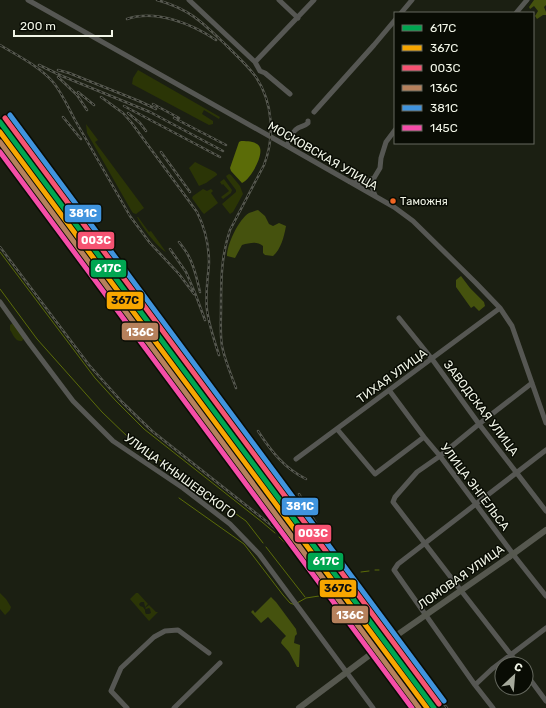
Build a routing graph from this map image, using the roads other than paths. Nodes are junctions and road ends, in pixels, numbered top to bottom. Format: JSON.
{"nodes":[{"id":1,"x":28,"y":0,"type":"edge"},
{"id":2,"x":189,"y":0,"type":"edge"},
{"id":3,"x":279,"y":0,"type":"edge"},
{"id":4,"x":314,"y":0,"type":"edge"},
{"id":5,"x":412,"y":0,"type":"edge"},
{"id":6,"x":527,"y":0,"type":"edge"},
{"id":7,"x":402,"y":12,"type":"edge"},
{"id":8,"x":517,"y":12,"type":"edge"},
{"id":9,"x":298,"y":18,"type":"junction"},
{"id":10,"x":394,"y":21,"type":"edge"},
{"id":11,"x":255,"y":62,"type":"junction"},
{"id":12,"x":290,"y":94,"type":"dead end"},
{"id":13,"x":314,"y":112,"type":"dead end"},
{"id":14,"x":308,"y":121,"type":"dead end"},
{"id":15,"x":394,"y":131,"type":"edge"},
{"id":16,"x":287,"y":146,"type":"junction"},
{"id":17,"x":374,"y":178,"type":"junction"},
{"id":18,"x":350,"y":182,"type":"junction"},
{"id":19,"x":364,"y":182,"type":"junction"},
{"id":20,"x":361,"y":189,"type":"junction"},
{"id":21,"x":376,"y":198,"type":"junction"},
{"id":22,"x":0,"y":302,"type":"edge"},
{"id":23,"x":500,"y":308,"type":"junction"},
{"id":24,"x":399,"y":318,"type":"dead end"},
{"id":25,"x":432,"y":359,"type":"junction"},
{"id":26,"x":532,"y":384,"type":"junction"},
{"id":27,"x":389,"y":390,"type":"junction"},
{"id":28,"x":546,"y":423,"type":"edge"},
{"id":29,"x":479,"y":424,"type":"junction"},
{"id":30,"x":337,"y":429,"type":"junction"},
{"id":31,"x":424,"y":438,"type":"junction"},
{"id":32,"x":546,"y":450,"type":"edge"},
{"id":33,"x":440,"y":456,"type":"junction"},
{"id":34,"x":296,"y":459,"type":"dead end"},
{"id":35,"x":517,"y":472,"type":"junction"},
{"id":36,"x":476,"y":504,"type":"junction"},
{"id":37,"x":546,"y":511,"type":"edge"},
{"id":38,"x":546,"y":530,"type":"edge"},
{"id":39,"x":425,"y":543,"type":"junction"},
{"id":40,"x":511,"y":556,"type":"junction"},
{"id":41,"x":546,"y":596,"type":"edge"},
{"id":42,"x":546,"y":628,"type":"edge"},
{"id":43,"x":209,"y":653,"type":"dead end"},
{"id":44,"x":512,"y":655,"type":"junction"},
{"id":45,"x":220,"y":663,"type":"dead end"},
{"id":46,"x":475,"y":685,"type":"junction"},
{"id":47,"x":534,"y":685,"type":"edge"},
{"id":48,"x":546,"y":701,"type":"edge"},
{"id":49,"x":127,"y":708,"type":"edge"},
{"id":50,"x":174,"y":708,"type":"edge"},
{"id":51,"x":299,"y":708,"type":"edge"},
{"id":52,"x":373,"y":708,"type":"edge"},
{"id":53,"x":493,"y":708,"type":"edge"}],
"edges":[{"from":1,"to":16,"type":"street","name":"МОСКОВСКАЯ УЛИЦА"},
{"from":2,"to":11,"type":"street"},
{"from":3,"to":9,"type":"street"},
{"from":4,"to":9,"type":"street"},
{"from":5,"to":7,"type":"street"},
{"from":6,"to":8,"type":"street"},
{"from":9,"to":11,"type":"street"},
{"from":10,"to":13,"type":"street"},
{"from":11,"to":12,"type":"street"},
{"from":14,"to":16,"type":"street"},
{"from":15,"to":17,"type":"street"},
{"from":16,"to":18,"type":"street","name":"МОСКОВСКАЯ УЛИЦА"},
{"from":17,"to":19,"type":"street"},
{"from":17,"to":21,"type":"street"},
{"from":18,"to":19,"type":"street"},
{"from":18,"to":20,"type":"street","name":"МОСКОВСКАЯ УЛИЦА"},
{"from":19,"to":20,"type":"street"},
{"from":20,"to":21,"type":"street","name":"МОСКОВСКАЯ УЛИЦА"},
{"from":21,"to":23,"type":"street","name":"МОСКОВСКАЯ УЛИЦА"},
{"from":22,"to":52,"type":"street","name":"УЛИЦА КНЫШЕВСКОГО"},
{"from":23,"to":25,"type":"street","name":"ТИХАЯ УЛИЦА"},
{"from":23,"to":26,"type":"street","name":"МОСКОВСКАЯ УЛИЦА"},
{"from":24,"to":25,"type":"street","name":"ЗАВОДСКАЯ УЛИЦА"},
{"from":25,"to":27,"type":"street","name":"ТИХАЯ УЛИЦА"},
{"from":25,"to":29,"type":"street","name":"ЗАВОДСКАЯ УЛИЦА"},
{"from":26,"to":28,"type":"street","name":"МОСКОВСКАЯ УЛИЦА"},
{"from":26,"to":29,"type":"street"},
{"from":27,"to":30,"type":"street","name":"ТИХАЯ УЛИЦА"},
{"from":27,"to":31,"type":"street","name":"УЛИЦА ЭНГЕЛЬСА"},
{"from":29,"to":33,"type":"street"},
{"from":29,"to":35,"type":"street","name":"ЗАВОДСКАЯ УЛИЦА"},
{"from":30,"to":31,"type":"street"},
{"from":30,"to":34,"type":"street","name":"ТИХАЯ УЛИЦА"},
{"from":31,"to":33,"type":"street","name":"УЛИЦА ЭНГЕЛЬСА"},
{"from":32,"to":35,"type":"street"},
{"from":33,"to":36,"type":"street","name":"УЛИЦА ЭНГЕЛЬСА"},
{"from":33,"to":39,"type":"street"},
{"from":35,"to":36,"type":"street"},
{"from":35,"to":37,"type":"street","name":"ЗАВОДСКАЯ УЛИЦА"},
{"from":36,"to":39,"type":"street"},
{"from":36,"to":40,"type":"street","name":"УЛИЦА ЭНГЕЛЬСА"},
{"from":38,"to":40,"type":"main road","name":"ЛОМОВАЯ УЛИЦА"},
{"from":39,"to":44,"type":"street"},
{"from":39,"to":46,"type":"street"},
{"from":40,"to":41,"type":"street","name":"УЛИЦА ЭНГЕЛЬСА"},
{"from":40,"to":51,"type":"main road","name":"ЛОМОВАЯ УЛИЦА","bridge":true},
{"from":42,"to":44,"type":"street"},
{"from":43,"to":49,"type":"street"},
{"from":44,"to":46,"type":"street"},
{"from":45,"to":50,"type":"street"},
{"from":46,"to":53,"type":"street"},
{"from":47,"to":48,"type":"street"}]}
